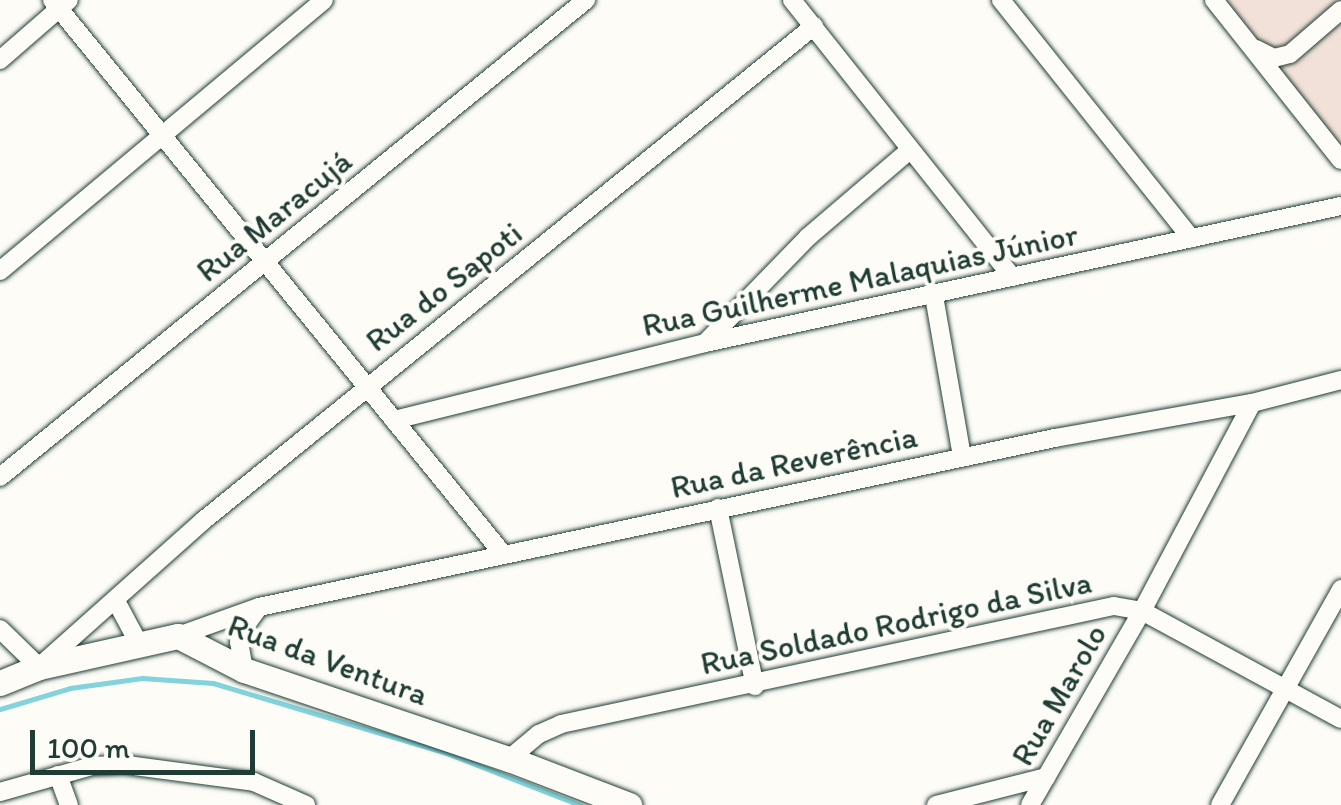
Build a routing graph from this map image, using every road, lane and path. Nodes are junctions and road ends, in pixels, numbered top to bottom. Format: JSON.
{"nodes":[{"id":1,"x":324,"y":0,"type":"edge"},
{"id":2,"x":586,"y":0,"type":"edge"},
{"id":3,"x":792,"y":0,"type":"edge"},
{"id":4,"x":1001,"y":0,"type":"edge"},
{"id":5,"x":1214,"y":0,"type":"edge"},
{"id":6,"x":61,"y":2,"type":"edge"},
{"id":7,"x":1341,"y":10,"type":"edge"},
{"id":8,"x":814,"y":26,"type":"junction"},
{"id":9,"x":1254,"y":48,"type":"junction"},
{"id":10,"x":0,"y":60,"type":"edge"},
{"id":11,"x":164,"y":134,"type":"junction"},
{"id":12,"x":910,"y":150,"type":"junction"},
{"id":13,"x":1341,"y":160,"type":"edge"},
{"id":14,"x":1341,"y":206,"type":"edge"},
{"id":15,"x":1191,"y":238,"type":"junction"},
{"id":16,"x":268,"y":260,"type":"junction"},
{"id":17,"x":0,"y":271,"type":"edge"},
{"id":18,"x":1012,"y":277,"type":"junction"},
{"id":19,"x":934,"y":296,"type":"junction"},
{"id":20,"x":705,"y":343,"type":"junction"},
{"id":21,"x":1341,"y":380,"type":"edge"},
{"id":22,"x":366,"y":387,"type":"junction"},
{"id":23,"x":1252,"y":402,"type":"junction"},
{"id":24,"x":394,"y":420,"type":"junction"},
{"id":25,"x":962,"y":458,"type":"junction"},
{"id":26,"x":0,"y":477,"type":"edge"},
{"id":27,"x":718,"y":508,"type":"junction"},
{"id":28,"x":503,"y":554,"type":"junction"},
{"id":29,"x":1341,"y":589,"type":"edge"},
{"id":30,"x":116,"y":601,"type":"junction"},
{"id":31,"x":260,"y":606,"type":"junction"},
{"id":32,"x":1142,"y":611,"type":"junction"},
{"id":33,"x":0,"y":628,"type":"edge"},
{"id":34,"x":178,"y":636,"type":"junction"},
{"id":35,"x":138,"y":642,"type":"junction"},
{"id":36,"x":39,"y":668,"type":"junction"},
{"id":37,"x":244,"y":670,"type":"junction"},
{"id":38,"x":0,"y":682,"type":"edge"},
{"id":39,"x":755,"y":686,"type":"junction"},
{"id":40,"x":1285,"y":689,"type":"junction"},
{"id":41,"x":1341,"y":719,"type":"edge"},
{"id":42,"x":509,"y":758,"type":"junction"},
{"id":43,"x":58,"y":775,"type":"junction"},
{"id":44,"x":1046,"y":777,"type":"junction"},
{"id":45,"x":0,"y":792,"type":"edge"},
{"id":46,"x":69,"y":805,"type":"edge"},
{"id":47,"x":306,"y":805,"type":"edge"},
{"id":48,"x":630,"y":805,"type":"edge"},
{"id":49,"x":936,"y":805,"type":"edge"},
{"id":50,"x":1030,"y":805,"type":"edge"},
{"id":51,"x":1220,"y":805,"type":"edge"}],
"edges":[{"from":1,"to":11,"type":"street"},
{"from":2,"to":16,"type":"street","name":"Rua Maracujá"},
{"from":3,"to":8,"type":"street"},
{"from":4,"to":15,"type":"street"},
{"from":5,"to":9,"type":"street"},
{"from":6,"to":10,"type":"street"},
{"from":6,"to":11,"type":"street"},
{"from":7,"to":9,"type":"street"},
{"from":8,"to":12,"type":"street"},
{"from":8,"to":22,"type":"street","name":"Rua do Sapoti"},
{"from":9,"to":13,"type":"street"},
{"from":11,"to":16,"type":"street"},
{"from":11,"to":17,"type":"street"},
{"from":12,"to":18,"type":"street"},
{"from":12,"to":20,"type":"street"},
{"from":14,"to":15,"type":"street","name":"Rua Guilherme Malaquias Júnior"},
{"from":15,"to":18,"type":"street","name":"Rua Guilherme Malaquias Júnior"},
{"from":16,"to":22,"type":"street"},
{"from":16,"to":26,"type":"street","name":"Rua Maracujá"},
{"from":18,"to":19,"type":"street","name":"Rua Guilherme Malaquias Júnior"},
{"from":19,"to":20,"type":"street","name":"Rua Guilherme Malaquias Júnior"},
{"from":19,"to":25,"type":"street"},
{"from":20,"to":24,"type":"street","name":"Rua Guilherme Malaquias Júnior"},
{"from":21,"to":23,"type":"street","name":"Rua da Reverência"},
{"from":22,"to":24,"type":"street"},
{"from":22,"to":30,"type":"street","name":"Rua do Sapoti"},
{"from":23,"to":25,"type":"street","name":"Rua da Reverência"},
{"from":23,"to":32,"type":"street","name":"Rua Marolo"},
{"from":24,"to":28,"type":"street"},
{"from":25,"to":27,"type":"street","name":"Rua da Reverência"},
{"from":27,"to":28,"type":"street","name":"Rua da Reverência"},
{"from":27,"to":39,"type":"street"},
{"from":28,"to":31,"type":"street","name":"Rua da Reverência"},
{"from":29,"to":40,"type":"street"},
{"from":30,"to":35,"type":"street"},
{"from":30,"to":36,"type":"street","name":"Rua do Sapoti"},
{"from":31,"to":34,"type":"street","name":"Rua da Reverência"},
{"from":31,"to":37,"type":"street"},
{"from":32,"to":39,"type":"street","name":"Rua Soldado Rodrigo da Silva"},
{"from":32,"to":40,"type":"street","name":"Rua Soldado Rodrigo da Silva"},
{"from":32,"to":44,"type":"street","name":"Rua Marolo"},
{"from":33,"to":36,"type":"street"},
{"from":34,"to":35,"type":"street","name":"Rua da Ventura"},
{"from":34,"to":37,"type":"street","name":"Rua da Ventura"},
{"from":35,"to":36,"type":"street","name":"Rua da Ventura"},
{"from":36,"to":38,"type":"street","name":"Rua da Ventura"},
{"from":37,"to":42,"type":"street","name":"Rua da Ventura"},
{"from":39,"to":42,"type":"street","name":"Rua Soldado Rodrigo da Silva"},
{"from":40,"to":41,"type":"street","name":"Rua Soldado Rodrigo da Silva"},
{"from":40,"to":51,"type":"street"},
{"from":42,"to":48,"type":"street","name":"Rua da Ventura"},
{"from":43,"to":45,"type":"street"},
{"from":43,"to":46,"type":"street"},
{"from":43,"to":47,"type":"street"},
{"from":44,"to":49,"type":"street"},
{"from":44,"to":50,"type":"street","name":"Rua Marolo"}]}
